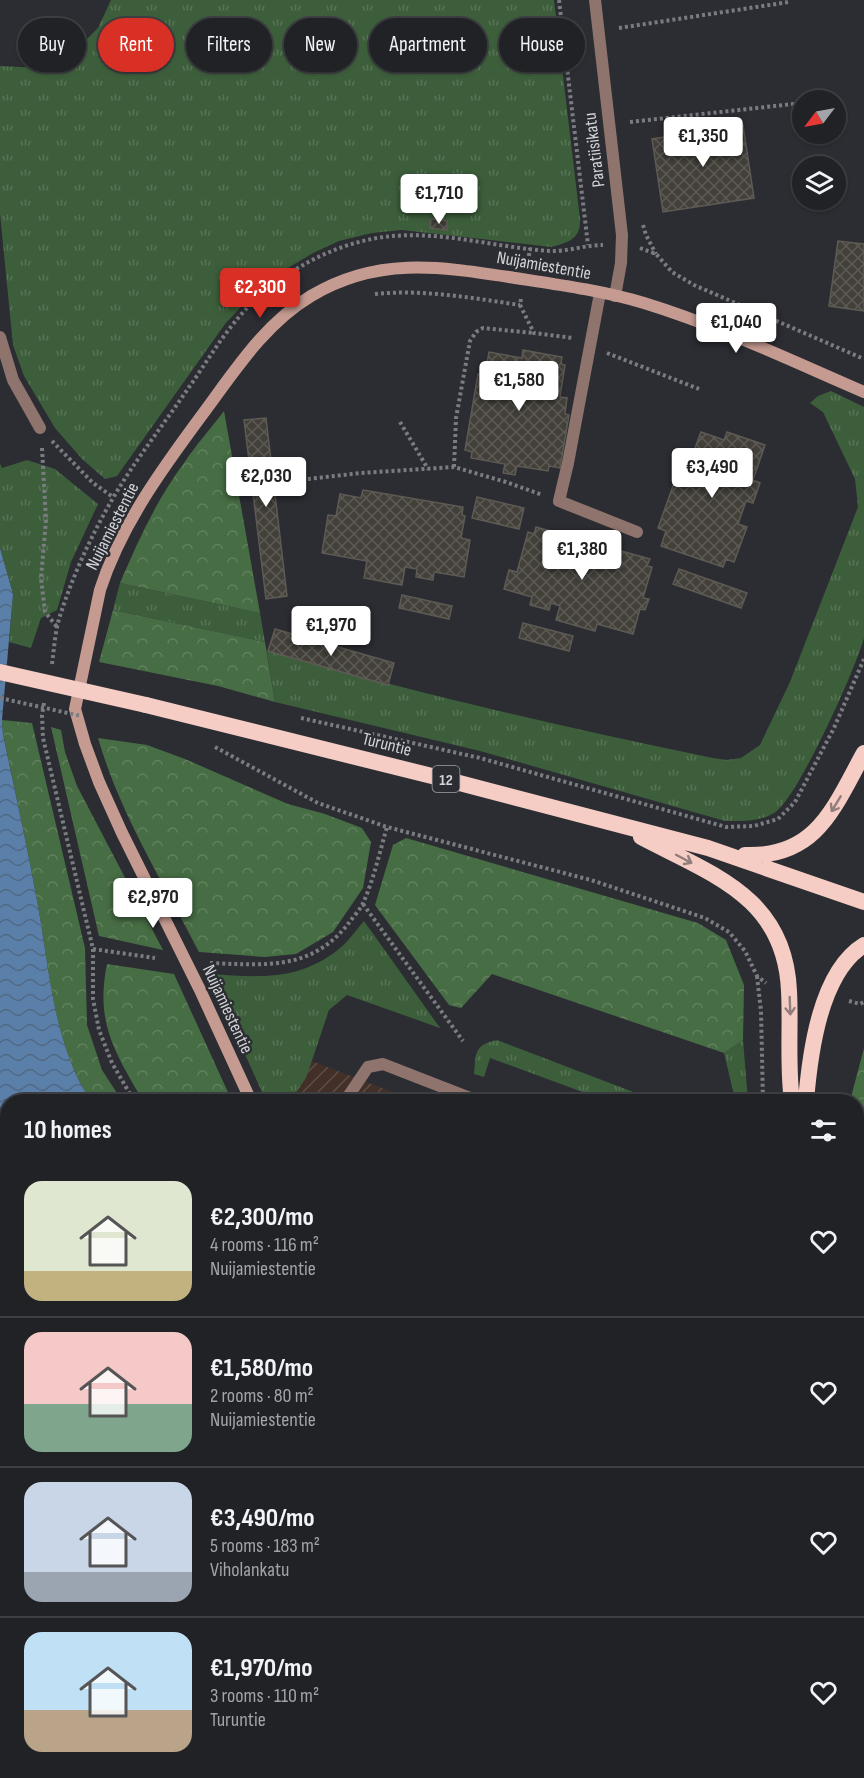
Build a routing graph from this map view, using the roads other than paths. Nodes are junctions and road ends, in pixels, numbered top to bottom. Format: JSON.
{"nodes":[{"id":1,"x":595,"y":0,"type":"edge"},
{"id":2,"x":600,"y":293,"type":"junction"},
{"id":3,"x":615,"y":296,"type":"junction"},
{"id":4,"x":0,"y":337,"type":"edge"},
{"id":5,"x":864,"y":392,"type":"edge"},
{"id":6,"x":40,"y":428,"type":"road end"},
{"id":7,"x":637,"y":532,"type":"dead end"},
{"id":8,"x":0,"y":672,"type":"edge"},
{"id":9,"x":864,"y":753,"type":"edge"},
{"id":10,"x":614,"y":822,"type":"junction"},
{"id":11,"x":732,"y":855,"type":"junction"},
{"id":12,"x":864,"y":902,"type":"edge"},
{"id":13,"x":864,"y":945,"type":"edge"},
{"id":14,"x":248,"y":1094,"type":"edge"},
{"id":15,"x":350,"y":1094,"type":"edge"},
{"id":16,"x":460,"y":1094,"type":"edge"},
{"id":17,"x":791,"y":1094,"type":"edge"},
{"id":18,"x":807,"y":1094,"type":"edge"}],
"edges":[{"from":1,"to":3,"type":"street","name":"Paratiisikatu"},
{"from":2,"to":3,"type":"main road","name":"Nuijamiestentie"},
{"from":2,"to":7,"type":"street"},
{"from":2,"to":14,"type":"main road","name":"Nuijamiestentie"},
{"from":3,"to":5,"type":"main road","name":"Nuijamiestentie"},
{"from":4,"to":6,"type":"street"},
{"from":8,"to":10,"type":"highway","name":"Turuntie","number":"12","bridge":true},
{"from":9,"to":11,"type":"highway","one_way":true},
{"from":10,"to":11,"type":"highway","name":"Turuntie","number":"12"},
{"from":10,"to":17,"type":"highway","one_way":true},
{"from":11,"to":12,"type":"highway","name":"Turuntie","number":"12"},
{"from":13,"to":18,"type":"highway"},
{"from":15,"to":16,"type":"street"}]}
